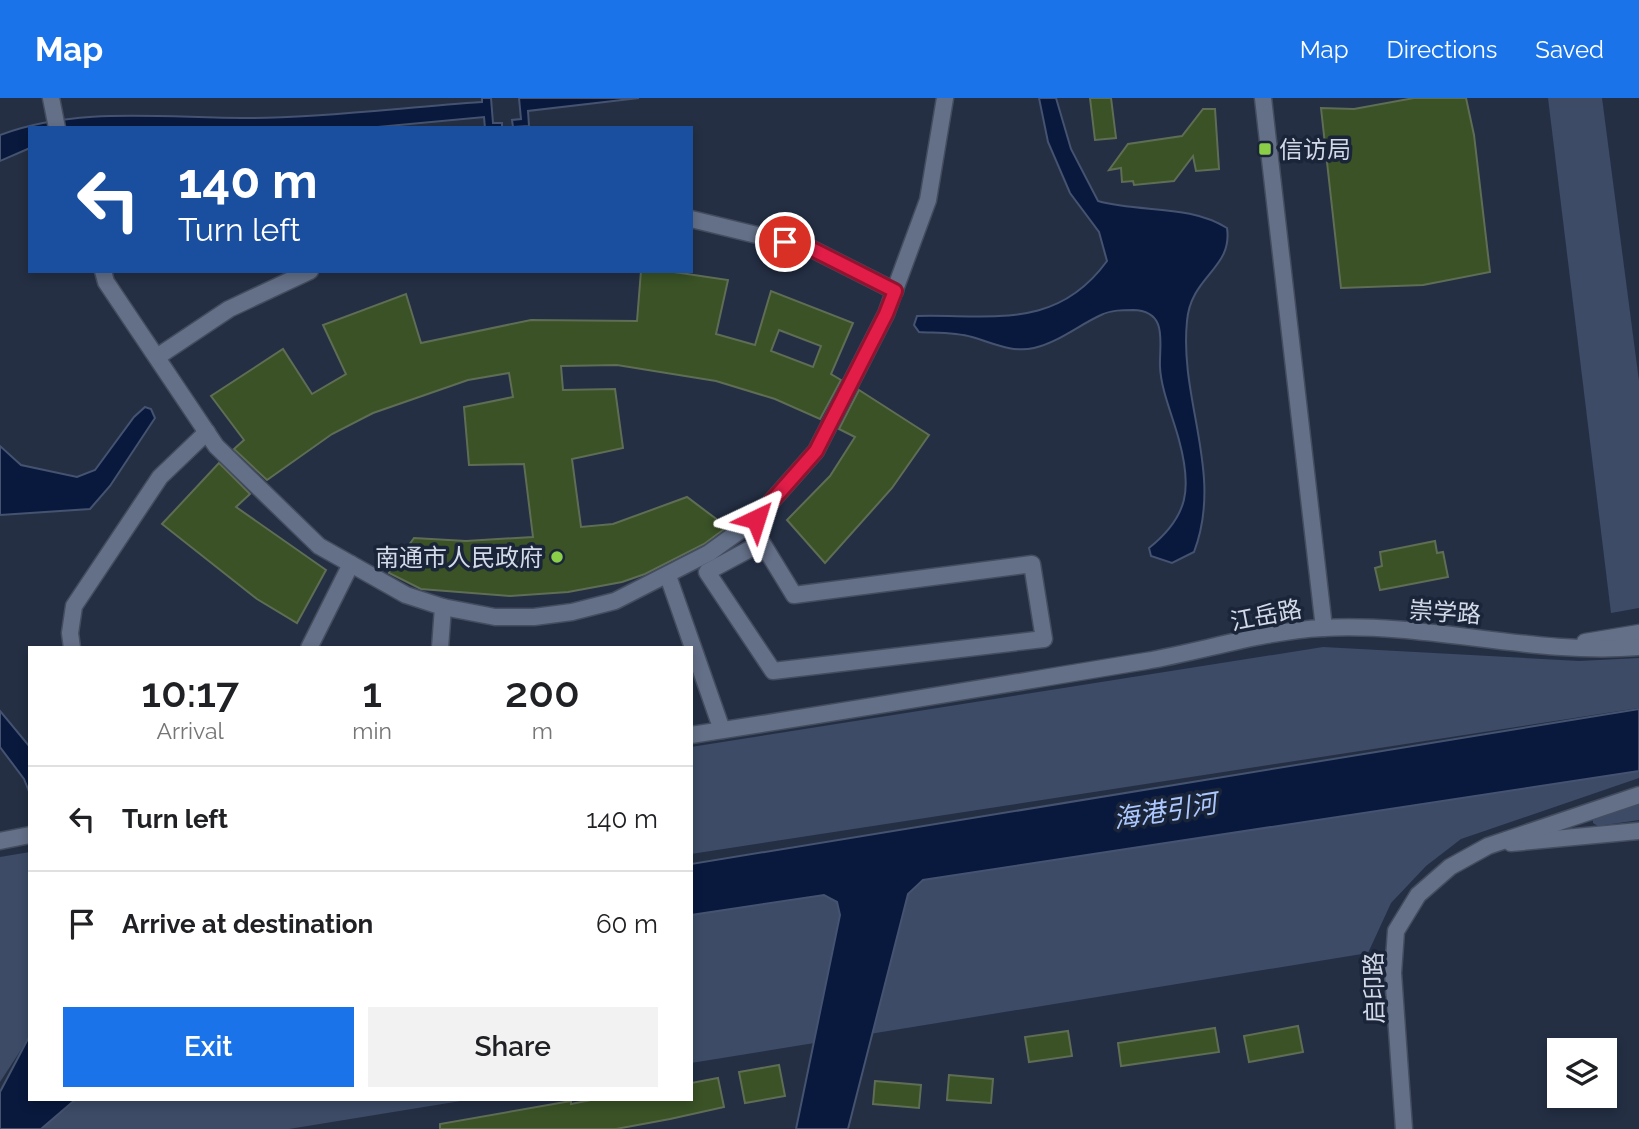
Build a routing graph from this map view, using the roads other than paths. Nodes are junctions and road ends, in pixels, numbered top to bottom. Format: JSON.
{"nodes":[{"id":1,"x":945,"y":98,"type":"edge"},
{"id":2,"x":1263,"y":98,"type":"edge"},
{"id":3,"x":693,"y":219,"type":"edge"},
{"id":4,"x":104,"y":273,"type":"edge"},
{"id":5,"x":306,"y":273,"type":"edge"},
{"id":6,"x":895,"y":291,"type":"junction"},
{"id":7,"x":157,"y":357,"type":"junction"},
{"id":8,"x":207,"y":432,"type":"junction"},
{"id":9,"x":750,"y":523,"type":"junction"},
{"id":10,"x":761,"y":543,"type":"junction"},
{"id":11,"x":351,"y":564,"type":"junction"},
{"id":12,"x":668,"y":576,"type":"junction"},
{"id":13,"x":443,"y":607,"type":"junction"},
{"id":14,"x":1324,"y":628,"type":"junction"},
{"id":15,"x":1639,"y":633,"type":"edge"},
{"id":16,"x":72,"y":646,"type":"edge"},
{"id":17,"x":310,"y":646,"type":"edge"},
{"id":18,"x":440,"y":646,"type":"edge"},
{"id":19,"x":693,"y":646,"type":"edge"},
{"id":20,"x":1562,"y":646,"type":"junction"},
{"id":21,"x":1639,"y":646,"type":"edge"},
{"id":22,"x":693,"y":647,"type":"edge"},
{"id":23,"x":722,"y":730,"type":"junction"},
{"id":24,"x":693,"y":735,"type":"edge"},
{"id":25,"x":1639,"y":795,"type":"edge"},
{"id":26,"x":1639,"y":831,"type":"edge"},
{"id":27,"x":28,"y":835,"type":"edge"},
{"id":28,"x":0,"y":841,"type":"edge"},
{"id":29,"x":1488,"y":846,"type":"junction"},
{"id":30,"x":1404,"y":1129,"type":"edge"}],
"edges":[{"from":1,"to":6,"type":"street"},
{"from":2,"to":14,"type":"street","name":"江岳路"},
{"from":3,"to":6,"type":"street"},
{"from":4,"to":7,"type":"street"},
{"from":5,"to":7,"type":"street"},
{"from":6,"to":9,"type":"street"},
{"from":7,"to":8,"type":"street"},
{"from":8,"to":11,"type":"street"},
{"from":8,"to":16,"type":"street"},
{"from":9,"to":10,"type":"street"},
{"from":9,"to":12,"type":"street"},
{"from":10,"to":10,"type":"street"},
{"from":11,"to":13,"type":"street"},
{"from":11,"to":17,"type":"street"},
{"from":12,"to":13,"type":"street"},
{"from":12,"to":19,"type":"street"},
{"from":13,"to":18,"type":"street"},
{"from":14,"to":20,"type":"street","name":"崇学路"},
{"from":14,"to":23,"type":"street","name":"江岳路"},
{"from":15,"to":20,"type":"street","name":"崇学路"},
{"from":20,"to":21,"type":"street","name":"崇学路"},
{"from":22,"to":23,"type":"street"},
{"from":23,"to":24,"type":"street","name":"江岳路"},
{"from":25,"to":29,"type":"street"},
{"from":26,"to":29,"type":"street"},
{"from":27,"to":28,"type":"street"},
{"from":29,"to":30,"type":"street","name":"启印路"}]}
